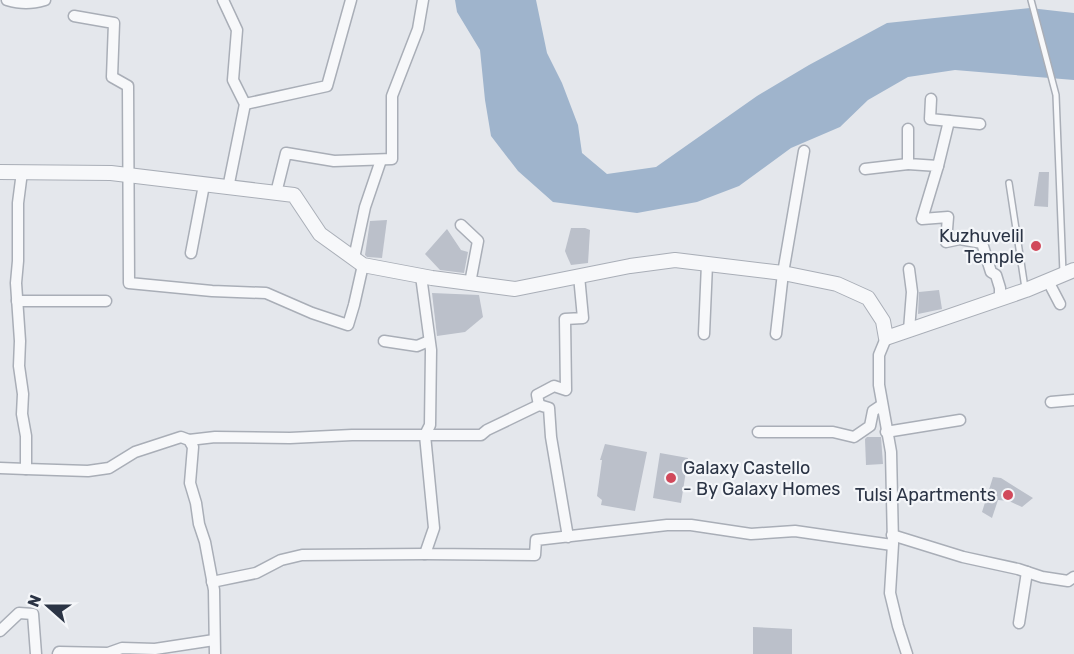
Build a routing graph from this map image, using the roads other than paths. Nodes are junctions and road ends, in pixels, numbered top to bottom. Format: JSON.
{"nodes":[{"id":1,"x":7,"y":0,"type":"edge"},
{"id":2,"x":45,"y":0,"type":"edge"},
{"id":3,"x":223,"y":0,"type":"edge"},
{"id":4,"x":351,"y":0,"type":"edge"},
{"id":5,"x":423,"y":0,"type":"edge"},
{"id":6,"x":1031,"y":0,"type":"edge"},
{"id":7,"x":74,"y":16,"type":"dead end"},
{"id":8,"x":931,"y":99,"type":"dead end"},
{"id":9,"x":245,"y":104,"type":"junction"},
{"id":10,"x":949,"y":121,"type":"junction"},
{"id":11,"x":980,"y":124,"type":"dead end"},
{"id":12,"x":908,"y":129,"type":"dead end"},
{"id":13,"x":804,"y":151,"type":"dead end"},
{"id":14,"x":381,"y":160,"type":"junction"},
{"id":15,"x":908,"y":164,"type":"junction"},
{"id":16,"x":938,"y":166,"type":"junction"},
{"id":17,"x":865,"y":169,"type":"dead end"},
{"id":18,"x":0,"y":172,"type":"edge"},
{"id":19,"x":22,"y":172,"type":"junction"},
{"id":20,"x":130,"y":175,"type":"junction"},
{"id":21,"x":1009,"y":183,"type":"dead end"},
{"id":22,"x":204,"y":185,"type":"junction"},
{"id":23,"x":228,"y":188,"type":"junction"},
{"id":24,"x":276,"y":193,"type":"junction"},
{"id":25,"x":461,"y":225,"type":"dead end"},
{"id":26,"x":191,"y":253,"type":"dead end"},
{"id":27,"x":359,"y":262,"type":"junction"},
{"id":28,"x":707,"y":264,"type":"junction"},
{"id":29,"x":909,"y":269,"type":"dead end"},
{"id":30,"x":1069,"y":272,"type":"edge"},
{"id":31,"x":783,"y":273,"type":"junction"},
{"id":32,"x":421,"y":276,"type":"junction"},
{"id":33,"x":579,"y":276,"type":"junction"},
{"id":34,"x":1048,"y":281,"type":"junction"},
{"id":35,"x":470,"y":283,"type":"junction"},
{"id":36,"x":1026,"y":290,"type":"junction"},
{"id":37,"x":1000,"y":299,"type":"junction"},
{"id":38,"x":17,"y":301,"type":"junction"},
{"id":39,"x":106,"y":301,"type":"dead end"},
{"id":40,"x":1060,"y":304,"type":"dead end"},
{"id":41,"x":909,"y":330,"type":"junction"},
{"id":42,"x":704,"y":334,"type":"dead end"},
{"id":43,"x":776,"y":334,"type":"dead end"},
{"id":44,"x":886,"y":338,"type":"junction"},
{"id":45,"x":429,"y":341,"type":"junction"},
{"id":46,"x":384,"y":342,"type":"dead end"},
{"id":47,"x":1074,"y":400,"type":"edge"},
{"id":48,"x":1051,"y":402,"type":"dead end"},
{"id":49,"x":539,"y":405,"type":"junction"},
{"id":50,"x":882,"y":405,"type":"junction"},
{"id":51,"x":960,"y":420,"type":"dead end"},
{"id":52,"x":758,"y":432,"type":"dead end"},
{"id":53,"x":886,"y":432,"type":"junction"},
{"id":54,"x":425,"y":435,"type":"junction"},
{"id":55,"x":189,"y":440,"type":"junction"},
{"id":56,"x":0,"y":468,"type":"edge"},
{"id":57,"x":26,"y":469,"type":"junction"},
{"id":58,"x":568,"y":537,"type":"junction"},
{"id":59,"x":892,"y":540,"type":"junction"},
{"id":60,"x":425,"y":554,"type":"junction"},
{"id":61,"x":1027,"y":572,"type":"junction"},
{"id":62,"x":1074,"y":578,"type":"edge"},
{"id":63,"x":212,"y":582,"type":"junction"},
{"id":64,"x":1020,"y":623,"type":"dead end"},
{"id":65,"x":0,"y":631,"type":"edge"},
{"id":66,"x":214,"y":640,"type":"junction"},
{"id":67,"x":36,"y":654,"type":"edge"},
{"id":68,"x":58,"y":654,"type":"edge"},
{"id":69,"x":215,"y":654,"type":"edge"},
{"id":70,"x":907,"y":654,"type":"edge"}],
"edges":[{"from":1,"to":2,"type":"street"},
{"from":3,"to":9,"type":"street"},
{"from":4,"to":9,"type":"street"},
{"from":5,"to":14,"type":"street"},
{"from":6,"to":30,"type":"lane"},
{"from":7,"to":20,"type":"street"},
{"from":8,"to":10,"type":"street"},
{"from":9,"to":23,"type":"street"},
{"from":10,"to":11,"type":"street"},
{"from":10,"to":16,"type":"street"},
{"from":12,"to":15,"type":"street"},
{"from":13,"to":31,"type":"street"},
{"from":14,"to":24,"type":"street"},
{"from":14,"to":27,"type":"street"},
{"from":15,"to":16,"type":"street"},
{"from":15,"to":17,"type":"street"},
{"from":16,"to":37,"type":"street"},
{"from":18,"to":19,"type":"street"},
{"from":19,"to":20,"type":"street"},
{"from":19,"to":38,"type":"street"},
{"from":20,"to":22,"type":"street"},
{"from":20,"to":27,"type":"street"},
{"from":21,"to":36,"type":"lane"},
{"from":22,"to":23,"type":"street"},
{"from":22,"to":26,"type":"street"},
{"from":23,"to":24,"type":"street"},
{"from":24,"to":27,"type":"street"},
{"from":25,"to":35,"type":"street"},
{"from":27,"to":32,"type":"street"},
{"from":28,"to":31,"type":"street"},
{"from":28,"to":33,"type":"street"},
{"from":28,"to":42,"type":"street"},
{"from":29,"to":41,"type":"street"},
{"from":30,"to":34,"type":"street"},
{"from":31,"to":43,"type":"street"},
{"from":31,"to":44,"type":"street"},
{"from":32,"to":35,"type":"street"},
{"from":32,"to":45,"type":"street"},
{"from":33,"to":35,"type":"street"},
{"from":33,"to":49,"type":"street"},
{"from":34,"to":36,"type":"street"},
{"from":34,"to":40,"type":"street"},
{"from":36,"to":37,"type":"street"},
{"from":37,"to":41,"type":"street"},
{"from":38,"to":39,"type":"street"},
{"from":38,"to":57,"type":"street"},
{"from":41,"to":44,"type":"street"},
{"from":44,"to":50,"type":"street"},
{"from":45,"to":46,"type":"street"},
{"from":45,"to":54,"type":"street"},
{"from":47,"to":48,"type":"street"},
{"from":49,"to":54,"type":"street"},
{"from":49,"to":58,"type":"street"},
{"from":50,"to":52,"type":"street"},
{"from":50,"to":53,"type":"street"},
{"from":51,"to":53,"type":"street"},
{"from":53,"to":59,"type":"street"},
{"from":54,"to":55,"type":"street"},
{"from":54,"to":60,"type":"street"},
{"from":55,"to":57,"type":"street"},
{"from":55,"to":63,"type":"street"},
{"from":56,"to":57,"type":"street"},
{"from":58,"to":59,"type":"street"},
{"from":58,"to":60,"type":"street"},
{"from":59,"to":61,"type":"street"},
{"from":59,"to":70,"type":"street"},
{"from":60,"to":63,"type":"street"},
{"from":61,"to":62,"type":"street"},
{"from":61,"to":64,"type":"street"},
{"from":63,"to":66,"type":"street"},
{"from":65,"to":67,"type":"street"},
{"from":66,"to":68,"type":"street"},
{"from":66,"to":69,"type":"street"}]}
